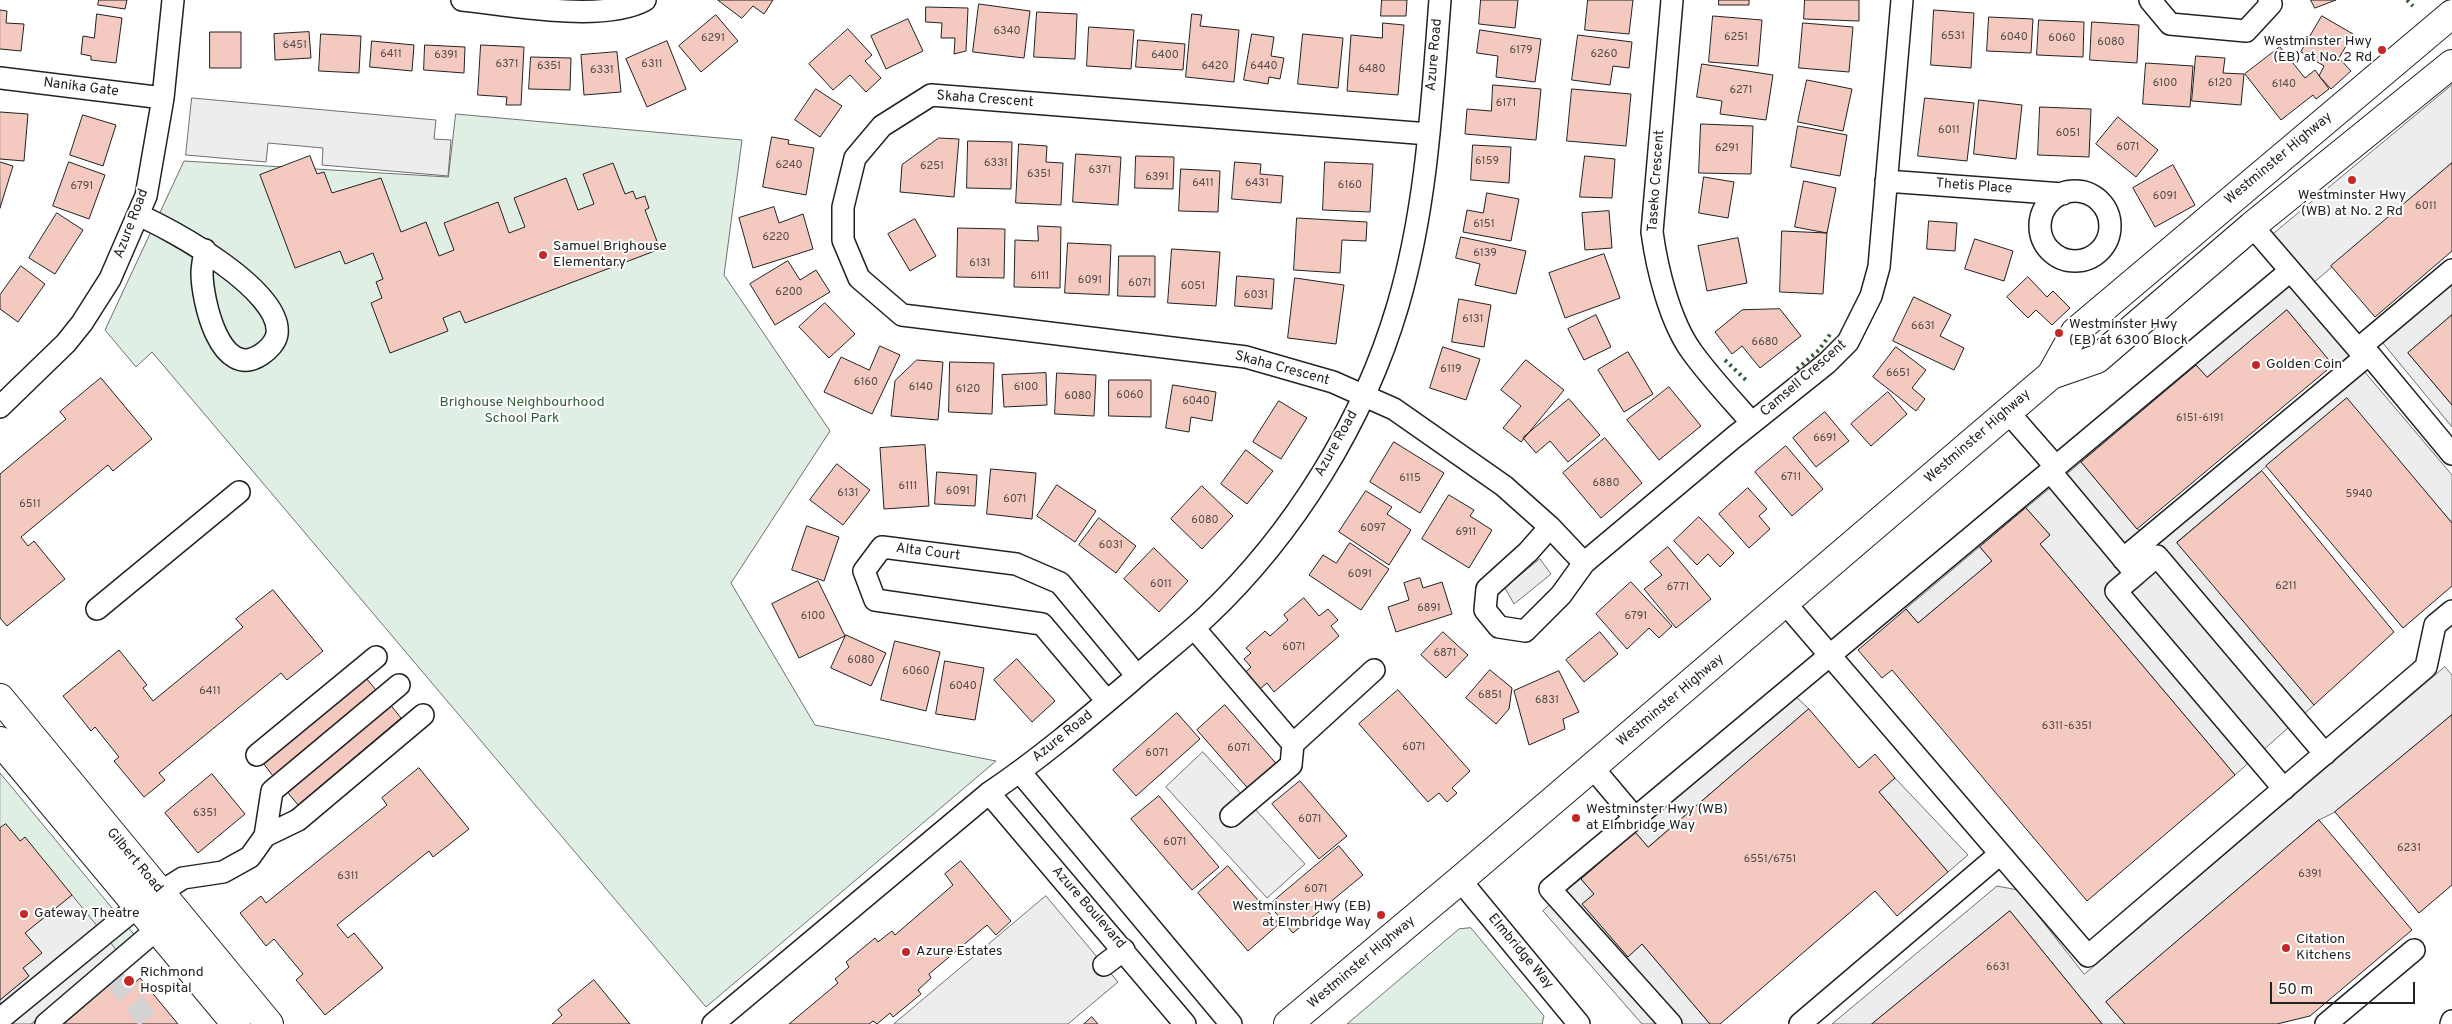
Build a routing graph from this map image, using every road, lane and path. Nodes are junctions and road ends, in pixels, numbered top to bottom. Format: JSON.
{"nodes":[{"id":1,"x":173,"y":0,"type":"edge"},
{"id":2,"x":462,"y":0,"type":"edge"},
{"id":3,"x":645,"y":0,"type":"edge"},
{"id":4,"x":1440,"y":0,"type":"edge"},
{"id":5,"x":1672,"y":0,"type":"edge"},
{"id":6,"x":1902,"y":0,"type":"edge"},
{"id":7,"x":2150,"y":0,"type":"edge"},
{"id":8,"x":2269,"y":0,"type":"edge"},
{"id":9,"x":2448,"y":11,"type":"edge"},
{"id":10,"x":2452,"y":64,"type":"edge"},
{"id":11,"x":0,"y":78,"type":"edge"},
{"id":12,"x":163,"y":98,"type":"junction"},
{"id":13,"x":1429,"y":134,"type":"junction"},
{"id":14,"x":1886,"y":181,"type":"junction"},
{"id":15,"x":2063,"y":194,"type":"dead end"},
{"id":16,"x":138,"y":215,"type":"junction"},
{"id":17,"x":2252,"y":226,"type":"junction"},
{"id":18,"x":205,"y":250,"type":"junction"},
{"id":19,"x":2452,"y":270,"type":"edge"},
{"id":20,"x":2290,"y":271,"type":"junction"},
{"id":21,"x":2363,"y":351,"type":"junction"},
{"id":22,"x":2051,"y":375,"type":"junction"},
{"id":23,"x":1363,"y":395,"type":"junction"},
{"id":24,"x":0,"y":407,"type":"edge"},
{"id":25,"x":2008,"y":412,"type":"junction"},
{"id":26,"x":1752,"y":423,"type":"junction"},
{"id":27,"x":2452,"y":454,"type":"edge"},
{"id":28,"x":2053,"y":469,"type":"junction"},
{"id":29,"x":239,"y":492,"type":"dead end"},
{"id":30,"x":1550,"y":527,"type":"junction"},
{"id":31,"x":1584,"y":563,"type":"junction"},
{"id":32,"x":2129,"y":566,"type":"junction"},
{"id":33,"x":1785,"y":603,"type":"junction"},
{"id":34,"x":97,"y":609,"type":"dead end"},
{"id":35,"x":2452,"y":611,"type":"edge"},
{"id":36,"x":1194,"y":628,"type":"junction"},
{"id":37,"x":1830,"y":655,"type":"junction"},
{"id":38,"x":376,"y":657,"type":"dead end"},
{"id":39,"x":1374,"y":670,"type":"dead end"},
{"id":40,"x":1137,"y":676,"type":"junction"},
{"id":41,"x":399,"y":685,"type":"dead end"},
{"id":42,"x":0,"y":698,"type":"edge"},
{"id":43,"x":1107,"y":701,"type":"junction"},
{"id":44,"x":424,"y":715,"type":"dead end"},
{"id":45,"x":0,"y":741,"type":"edge"},
{"id":46,"x":1293,"y":744,"type":"junction"},
{"id":47,"x":2325,"y":754,"type":"junction"},
{"id":48,"x":257,"y":755,"type":"dead end"},
{"id":49,"x":1592,"y":767,"type":"junction"},
{"id":50,"x":1020,"y":772,"type":"junction"},
{"id":51,"x":2284,"y":789,"type":"junction"},
{"id":52,"x":989,"y":793,"type":"junction"},
{"id":53,"x":1231,"y":816,"type":"dead end"},
{"id":54,"x":1634,"y":818,"type":"junction"},
{"id":55,"x":265,"y":836,"type":"junction"},
{"id":56,"x":2000,"y":854,"type":"junction"},
{"id":57,"x":1460,"y":880,"type":"junction"},
{"id":58,"x":160,"y":892,"type":"junction"},
{"id":59,"x":137,"y":906,"type":"junction"},
{"id":60,"x":156,"y":930,"type":"junction"},
{"id":61,"x":1124,"y":950,"type":"junction"},
{"id":62,"x":2414,"y":950,"type":"dead end"},
{"id":63,"x":1104,"y":965,"type":"dead end"},
{"id":64,"x":0,"y":1019,"type":"edge"},
{"id":65,"x":1571,"y":1021,"type":"edge"},
{"id":66,"x":46,"y":1024,"type":"edge"},
{"id":67,"x":236,"y":1024,"type":"edge"},
{"id":68,"x":269,"y":1024,"type":"edge"},
{"id":69,"x":713,"y":1024,"type":"edge"},
{"id":70,"x":1185,"y":1024,"type":"edge"},
{"id":71,"x":1231,"y":1024,"type":"edge"},
{"id":72,"x":1288,"y":1024,"type":"edge"},
{"id":73,"x":1671,"y":1024,"type":"edge"},
{"id":74,"x":1800,"y":1024,"type":"edge"},
{"id":75,"x":2326,"y":1024,"type":"edge"}],
"edges":[{"from":1,"to":12,"type":"street","name":"Azure Road"},
{"from":2,"to":3,"type":"street"},
{"from":4,"to":13,"type":"street","name":"Azure Road"},
{"from":5,"to":26,"type":"street","name":"Taseko Crescent"},
{"from":6,"to":14,"type":"street","name":"Camsell Crescent"},
{"from":7,"to":8,"type":"street"},
{"from":9,"to":22,"type":"main road","name":"Westminster Highway"},
{"from":10,"to":17,"type":"main road","name":"Westminster Highway"},
{"from":11,"to":12,"type":"street","name":"Nanika Gate"},
{"from":12,"to":16,"type":"street","name":"Azure Road"},
{"from":13,"to":23,"type":"street","name":"Azure Road"},
{"from":13,"to":23,"type":"street","name":"Skaha Crescent"},
{"from":14,"to":15,"type":"street","name":"Thetis Place"},
{"from":14,"to":26,"type":"street","name":"Camsell Crescent"},
{"from":16,"to":18,"type":"street"},
{"from":16,"to":24,"type":"street","name":"Azure Road"},
{"from":17,"to":20,"type":"street"},
{"from":17,"to":22,"type":"main road","name":"Westminster Highway"},
{"from":18,"to":18,"type":"street"},
{"from":19,"to":21,"type":"street"},
{"from":20,"to":21,"type":"street"},
{"from":20,"to":28,"type":"street"},
{"from":21,"to":27,"type":"street"},
{"from":21,"to":32,"type":"street"},
{"from":22,"to":25,"type":"main road","name":"Westminster Highway"},
{"from":23,"to":30,"type":"street"},
{"from":23,"to":36,"type":"street","name":"Azure Road"},
{"from":25,"to":28,"type":"street"},
{"from":25,"to":33,"type":"main road","name":"Westminster Highway"},
{"from":26,"to":31,"type":"street","name":"Camsell Crescent"},
{"from":28,"to":32,"type":"street"},
{"from":28,"to":37,"type":"street"},
{"from":29,"to":34,"type":"street"},
{"from":30,"to":31,"type":"street"},
{"from":30,"to":31,"type":"street","name":"Camsell Crescent"},
{"from":32,"to":47,"type":"street"},
{"from":32,"to":51,"type":"street"},
{"from":33,"to":37,"type":"street"},
{"from":33,"to":49,"type":"main road","name":"Westminster Highway"},
{"from":35,"to":47,"type":"street"},
{"from":36,"to":40,"type":"street","name":"Azure Road"},
{"from":36,"to":46,"type":"street"},
{"from":37,"to":54,"type":"street"},
{"from":37,"to":56,"type":"street"},
{"from":38,"to":48,"type":"street"},
{"from":39,"to":46,"type":"street"},
{"from":40,"to":43,"type":"street","name":"Azure Road"},
{"from":40,"to":43,"type":"street","name":"Alta Court"},
{"from":41,"to":55,"type":"street"},
{"from":42,"to":58,"type":"main road","name":"Gilbert Road"},
{"from":43,"to":50,"type":"street","name":"Azure Road"},
{"from":44,"to":55,"type":"street"},
{"from":45,"to":59,"type":"main road","name":"Gilbert Road"},
{"from":46,"to":53,"type":"street"},
{"from":47,"to":51,"type":"street"},
{"from":49,"to":54,"type":"street"},
{"from":49,"to":57,"type":"main road","name":"Westminster Highway"},
{"from":50,"to":52,"type":"street","name":"Azure Road"},
{"from":50,"to":71,"type":"street","name":"Azure Road"},
{"from":51,"to":56,"type":"street"},
{"from":52,"to":61,"type":"street","name":"Azure Boulevard"},
{"from":52,"to":69,"type":"street","name":"Azure Road"},
{"from":54,"to":73,"type":"street"},
{"from":55,"to":58,"type":"street"},
{"from":56,"to":74,"type":"street"},
{"from":57,"to":65,"type":"street","name":"Elmbridge Way"},
{"from":57,"to":72,"type":"main road","name":"Westminster Highway"},
{"from":58,"to":59,"type":"street"},
{"from":58,"to":68,"type":"main road","name":"Gilbert Road"},
{"from":59,"to":60,"type":"main road","name":"Gilbert Road"},
{"from":59,"to":64,"type":"street"},
{"from":60,"to":66,"type":"street"},
{"from":60,"to":67,"type":"main road","name":"Gilbert Road"},
{"from":61,"to":63,"type":"street"},
{"from":61,"to":70,"type":"street","name":"Azure Boulevard"},
{"from":62,"to":75,"type":"street"}]}
